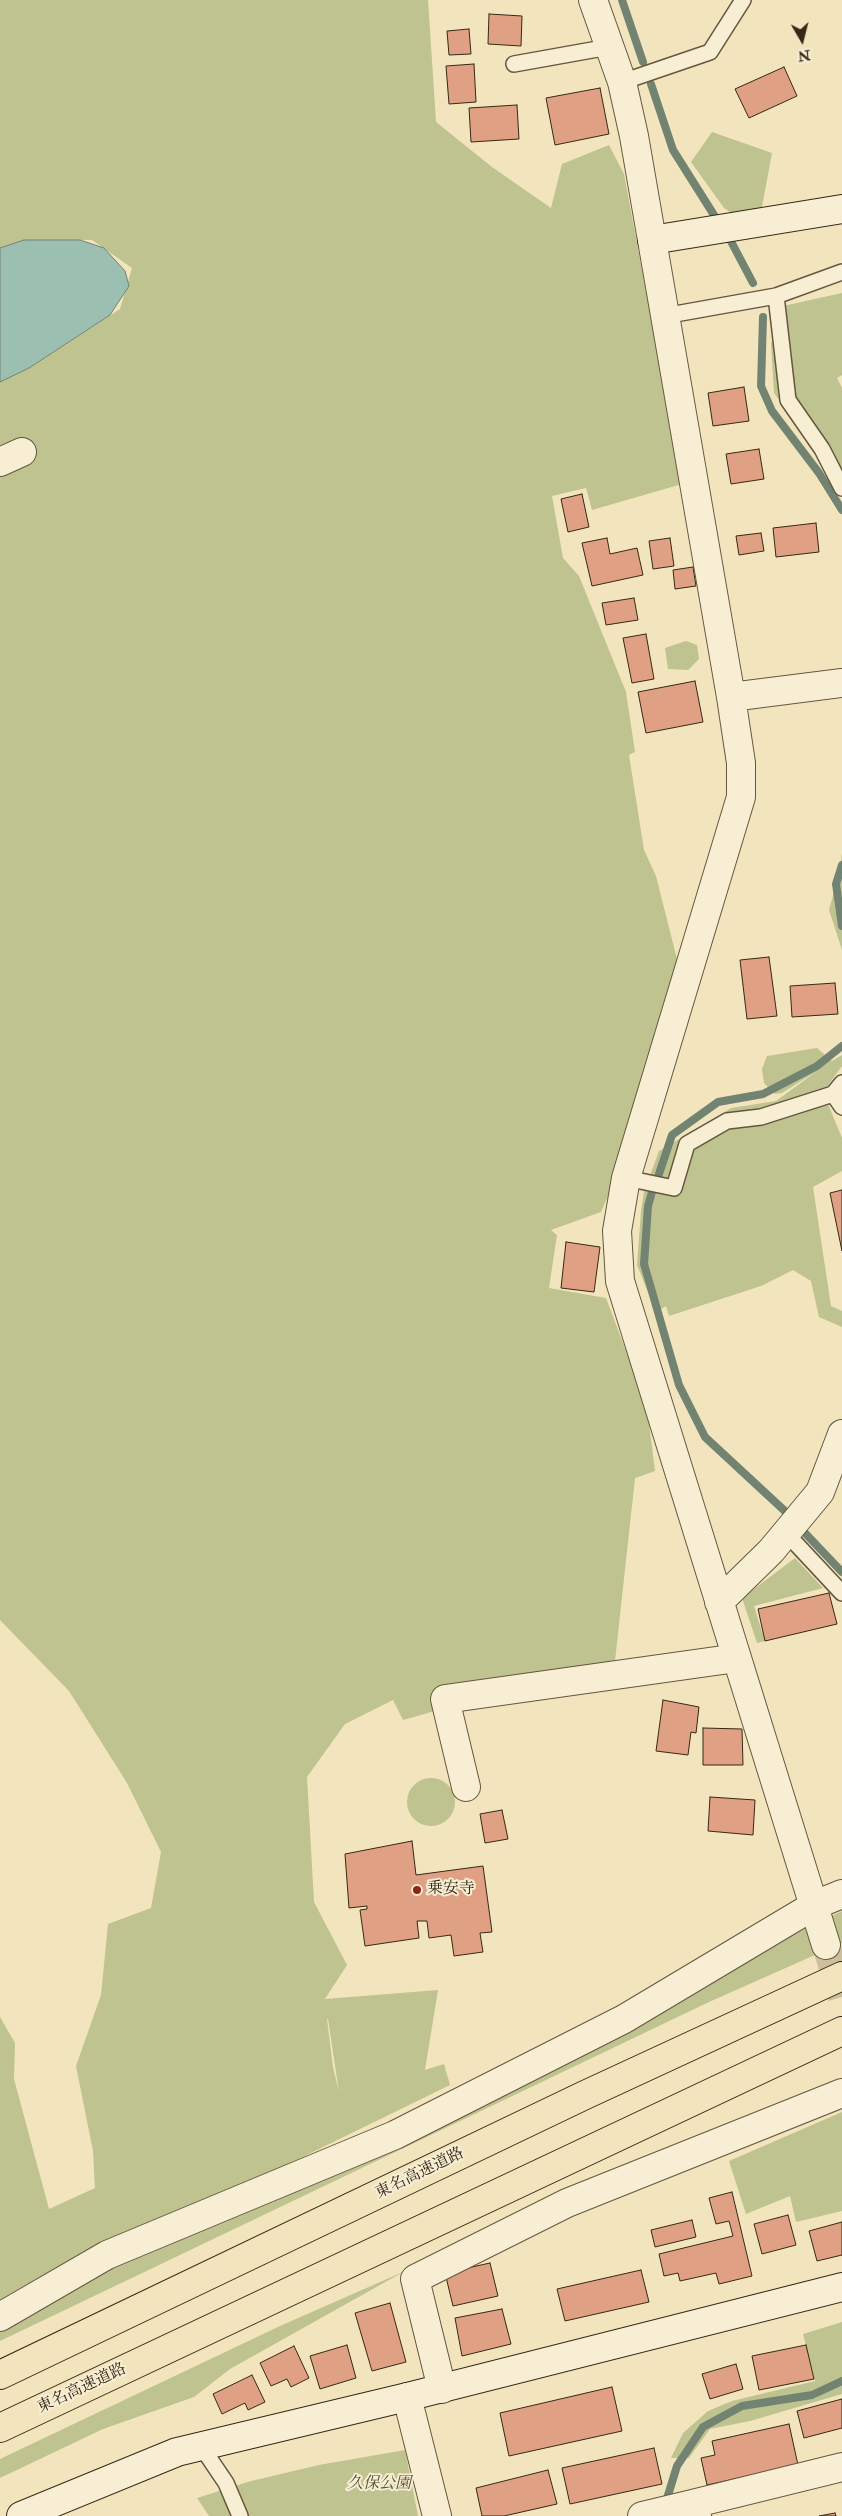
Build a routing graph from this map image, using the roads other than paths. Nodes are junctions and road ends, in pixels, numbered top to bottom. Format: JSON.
{"nodes":[{"id":1,"x":593,"y":0,"type":"edge"},
{"id":2,"x":743,"y":0,"type":"edge"},
{"id":3,"x":609,"y":47,"type":"junction"},
{"id":4,"x":514,"y":64,"type":"dead end"},
{"id":5,"x":622,"y":82,"type":"junction"},
{"id":6,"x":842,"y":209,"type":"edge"},
{"id":7,"x":652,"y":240,"type":"junction"},
{"id":8,"x":842,"y":272,"type":"edge"},
{"id":9,"x":776,"y":296,"type":"junction"},
{"id":10,"x":664,"y":316,"type":"junction"},
{"id":11,"x":842,"y":488,"type":"edge"},
{"id":12,"x":842,"y":683,"type":"edge"},
{"id":13,"x":732,"y":698,"type":"junction"},
{"id":14,"x":838,"y":1088,"type":"edge"},
{"id":15,"x":842,"y":1107,"type":"edge"},
{"id":16,"x":626,"y":1178,"type":"junction"},
{"id":17,"x":842,"y":1434,"type":"edge"},
{"id":18,"x":786,"y":1533,"type":"junction"},
{"id":19,"x":842,"y":1592,"type":"edge"},
{"id":20,"x":719,"y":1602,"type":"junction"},
{"id":21,"x":737,"y":1658,"type":"junction"},
{"id":22,"x":466,"y":1787,"type":"dead end"},
{"id":23,"x":842,"y":1894,"type":"edge"},
{"id":24,"x":815,"y":1905,"type":"junction"},
{"id":25,"x":826,"y":1945,"type":"tunnel mouth"},
{"id":26,"x":842,"y":1976,"type":"edge"},
{"id":27,"x":842,"y":2031,"type":"edge"},
{"id":28,"x":842,"y":2093,"type":"edge"},
{"id":29,"x":842,"y":2287,"type":"edge"},
{"id":30,"x":0,"y":2316,"type":"edge"},
{"id":31,"x":0,"y":2375,"type":"edge"},
{"id":32,"x":442,"y":2389,"type":"junction"},
{"id":33,"x":407,"y":2397,"type":"junction"},
{"id":34,"x":0,"y":2428,"type":"edge"},
{"id":35,"x":201,"y":2446,"type":"junction"},
{"id":36,"x":842,"y":2467,"type":"edge"},
{"id":37,"x":697,"y":2510,"type":"edge"},
{"id":38,"x":21,"y":2516,"type":"edge"},
{"id":39,"x":240,"y":2516,"type":"edge"},
{"id":40,"x":437,"y":2516,"type":"edge"},
{"id":41,"x":643,"y":2516,"type":"edge"}],
"edges":[{"from":1,"to":3,"type":"street"},
{"from":2,"to":5,"type":"lane"},
{"from":3,"to":4,"type":"lane"},
{"from":3,"to":5,"type":"street"},
{"from":5,"to":7,"type":"street"},
{"from":6,"to":7,"type":"street"},
{"from":7,"to":10,"type":"street"},
{"from":8,"to":9,"type":"lane"},
{"from":9,"to":10,"type":"lane"},
{"from":9,"to":11,"type":"lane"},
{"from":10,"to":13,"type":"street"},
{"from":12,"to":13,"type":"street"},
{"from":13,"to":16,"type":"street"},
{"from":14,"to":15,"type":"lane"},
{"from":14,"to":16,"type":"lane"},
{"from":16,"to":20,"type":"street"},
{"from":17,"to":18,"type":"street"},
{"from":18,"to":19,"type":"lane"},
{"from":18,"to":20,"type":"street"},
{"from":20,"to":21,"type":"street"},
{"from":21,"to":22,"type":"street"},
{"from":21,"to":24,"type":"street"},
{"from":23,"to":24,"type":"street"},
{"from":24,"to":25,"type":"street"},
{"from":24,"to":30,"type":"street"},
{"from":26,"to":31,"type":"highway","name":"東名高速道路"},
{"from":27,"to":34,"type":"highway","name":"東名高速道路"},
{"from":28,"to":32,"type":"street"},
{"from":29,"to":32,"type":"street"},
{"from":32,"to":33,"type":"street"},
{"from":33,"to":35,"type":"street"},
{"from":33,"to":40,"type":"street"},
{"from":35,"to":38,"type":"street"},
{"from":35,"to":39,"type":"lane"},
{"from":36,"to":37,"type":"street"},
{"from":37,"to":41,"type":"street"}]}
